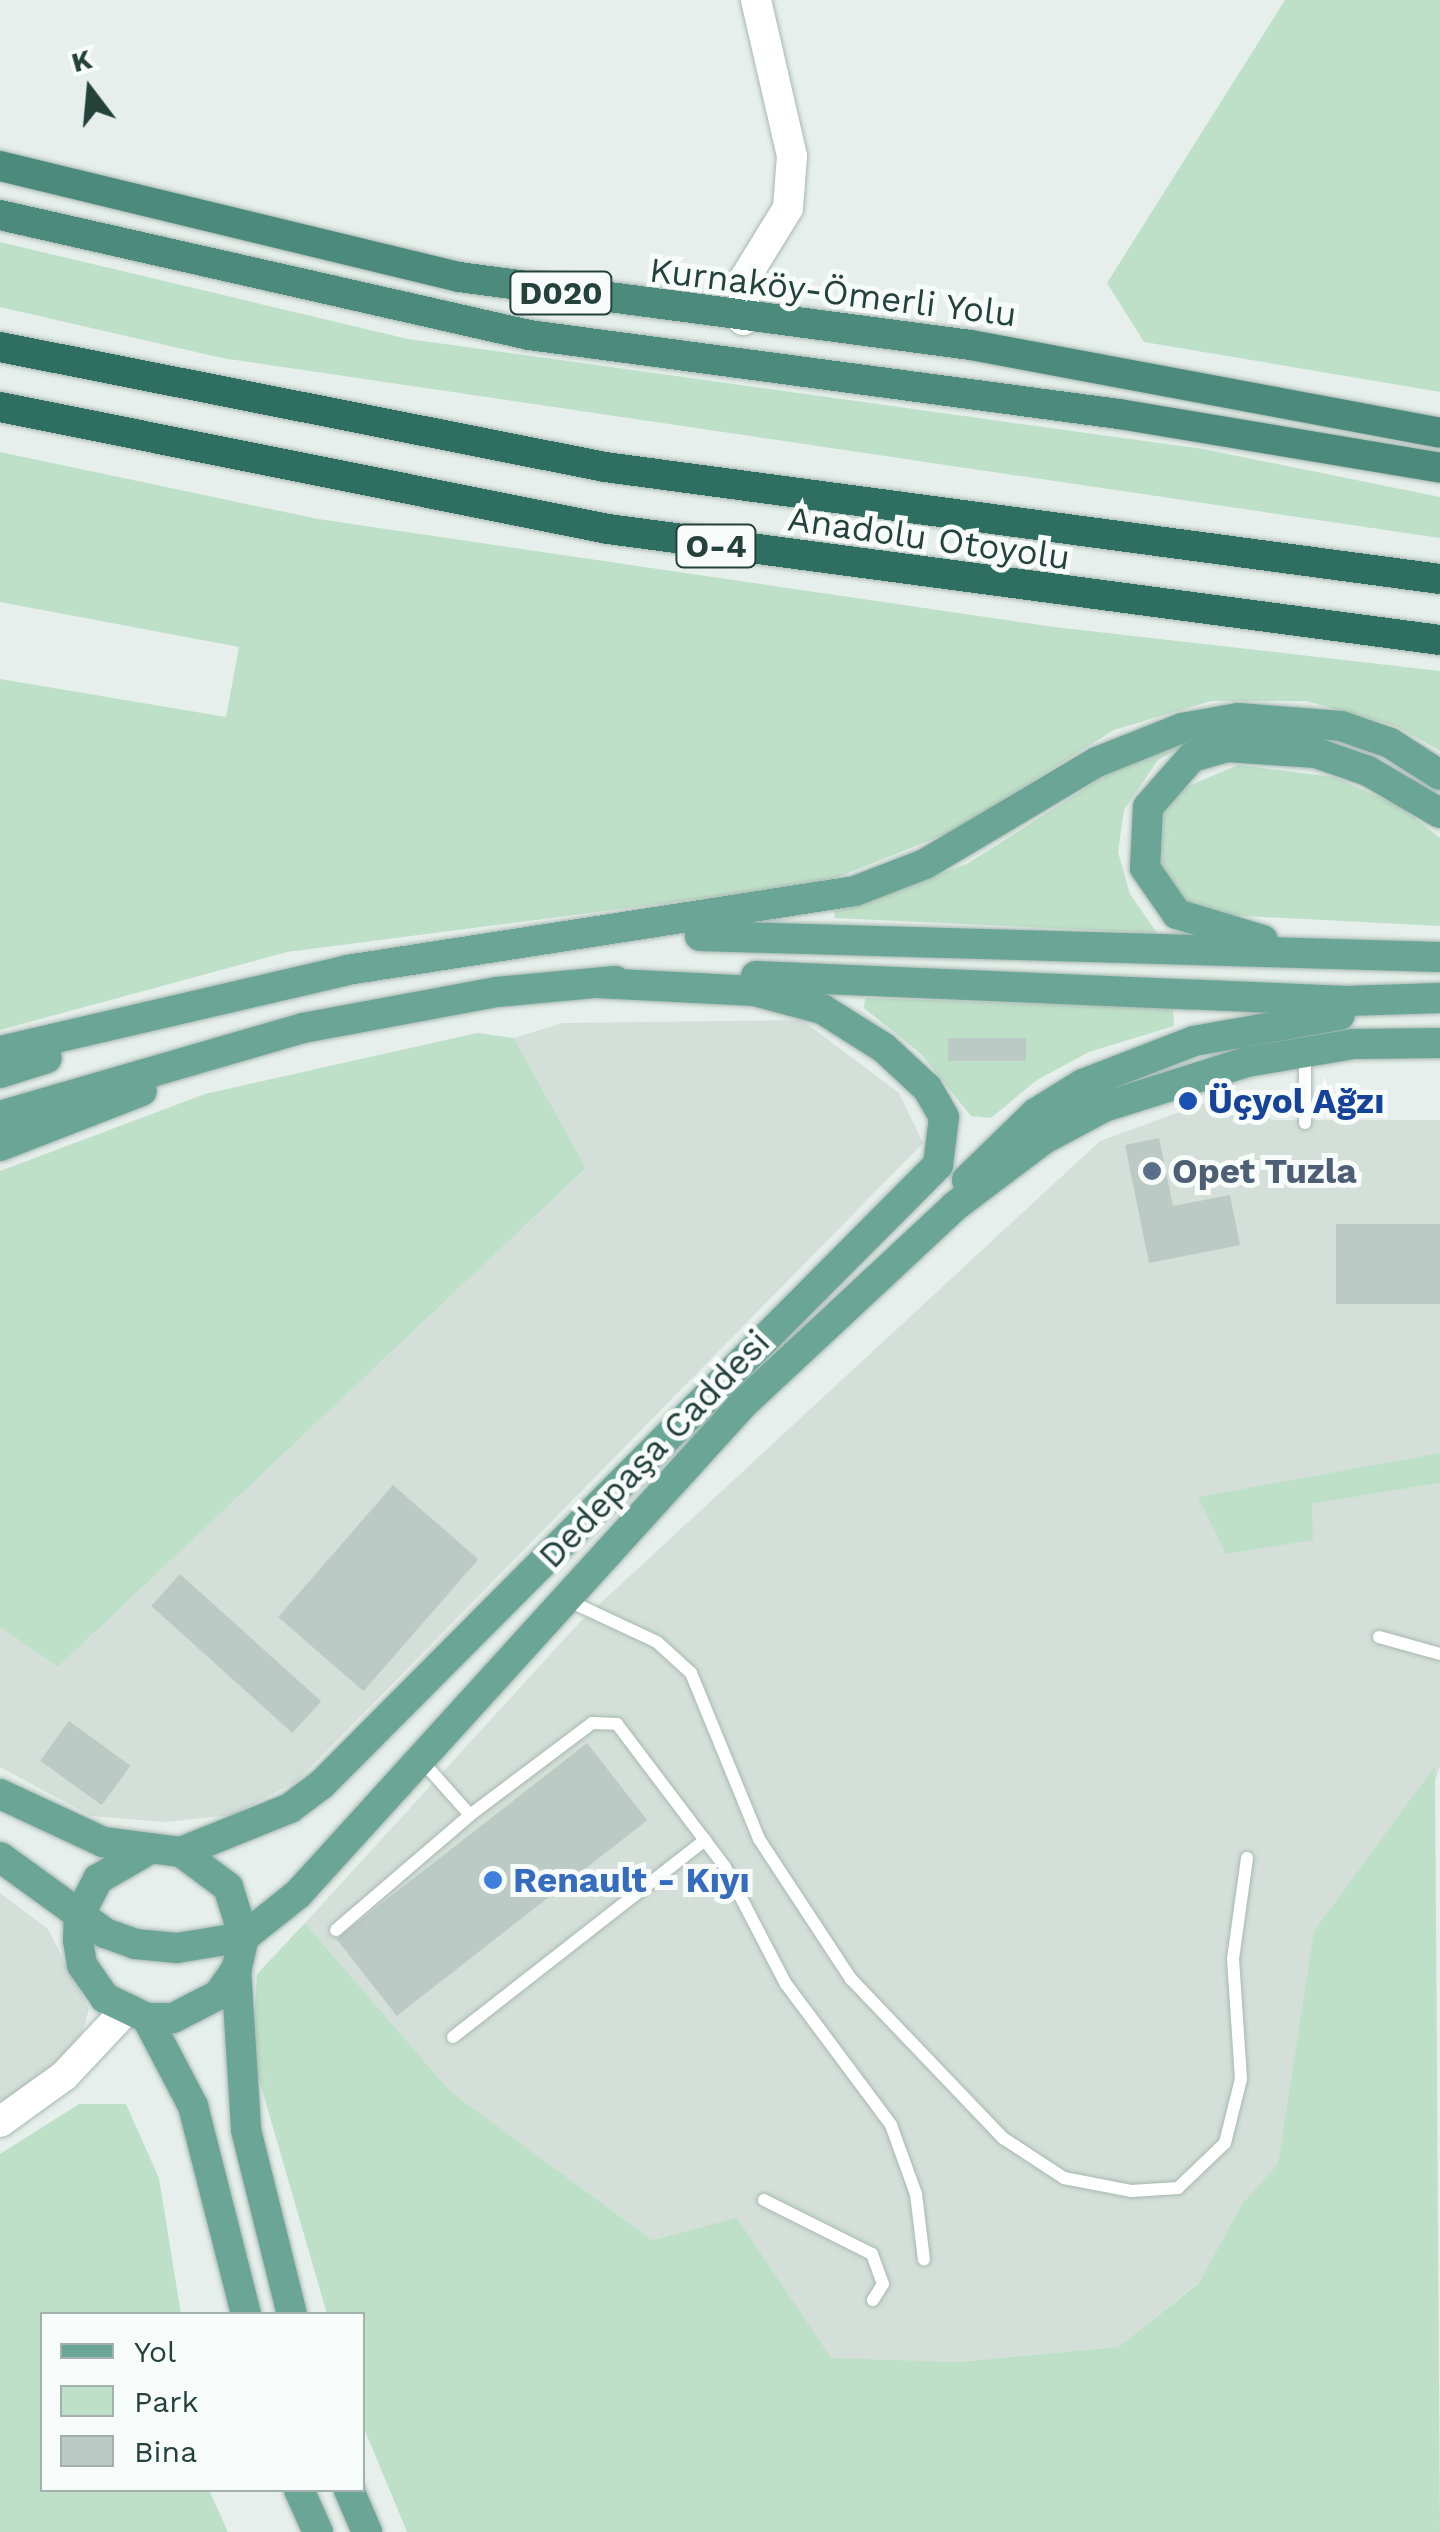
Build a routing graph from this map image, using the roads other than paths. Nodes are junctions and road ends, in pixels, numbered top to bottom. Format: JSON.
{"nodes":[{"id":1,"x":756,"y":0,"type":"edge"},
{"id":2,"x":0,"y":166,"type":"edge"},
{"id":3,"x":0,"y":215,"type":"edge"},
{"id":4,"x":742,"y":320,"type":"junction"},
{"id":5,"x":0,"y":347,"type":"edge"},
{"id":6,"x":1131,"y":372,"type":"junction"},
{"id":7,"x":0,"y":407,"type":"edge"},
{"id":8,"x":1440,"y":412,"type":"edge"},
{"id":9,"x":1119,"y":414,"type":"junction"},
{"id":10,"x":1440,"y":433,"type":"edge"},
{"id":11,"x":1440,"y":468,"type":"edge"},
{"id":12,"x":1440,"y":489,"type":"edge"},
{"id":13,"x":1440,"y":580,"type":"edge"},
{"id":14,"x":1440,"y":640,"type":"edge"},
{"id":15,"x":1440,"y":775,"type":"edge"},
{"id":16,"x":1440,"y":813,"type":"edge"},
{"id":17,"x":1440,"y":957,"type":"edge"},
{"id":18,"x":423,"y":958,"type":"junction"},
{"id":19,"x":597,"y":982,"type":"junction"},
{"id":20,"x":270,"y":987,"type":"junction"},
{"id":21,"x":1440,"y":1001,"type":"edge"},
{"id":22,"x":398,"y":1009,"type":"junction"},
{"id":23,"x":1440,"y":1043,"type":"edge"},
{"id":24,"x":0,"y":1051,"type":"edge"},
{"id":25,"x":1306,"y":1052,"type":"junction"},
{"id":26,"x":0,"y":1073,"type":"edge"},
{"id":27,"x":0,"y":1116,"type":"edge"},
{"id":28,"x":1305,"y":1123,"type":"dead end"},
{"id":29,"x":0,"y":1146,"type":"edge"},
{"id":30,"x":862,"y":1292,"type":"junction"},
{"id":31,"x":563,"y":1598,"type":"junction"},
{"id":32,"x":1379,"y":1636,"type":"dead end"},
{"id":33,"x":1440,"y":1654,"type":"edge"},
{"id":34,"x":417,"y":1756,"type":"junction"},
{"id":35,"x":0,"y":1794,"type":"edge"},
{"id":36,"x":470,"y":1815,"type":"junction"},
{"id":37,"x":705,"y":1840,"type":"junction"},
{"id":38,"x":148,"y":1850,"type":"junction"},
{"id":39,"x":181,"y":1852,"type":"junction"},
{"id":40,"x":0,"y":1857,"type":"edge"},
{"id":41,"x":1247,"y":1858,"type":"dead end"},
{"id":42,"x":78,"y":1916,"type":"junction"},
{"id":43,"x":336,"y":1930,"type":"dead end"},
{"id":44,"x":244,"y":1936,"type":"junction"},
{"id":45,"x":236,"y":1968,"type":"junction"},
{"id":46,"x":136,"y":2014,"type":"junction"},
{"id":47,"x":453,"y":2037,"type":"dead end"},
{"id":48,"x":0,"y":2122,"type":"edge"},
{"id":49,"x":764,"y":2200,"type":"dead end"},
{"id":50,"x":924,"y":2260,"type":"dead end"},
{"id":51,"x":874,"y":2300,"type":"dead end"},
{"id":52,"x":245,"y":2312,"type":"edge"},
{"id":53,"x":292,"y":2312,"type":"edge"},
{"id":54,"x":301,"y":2492,"type":"edge"},
{"id":55,"x":350,"y":2492,"type":"edge"},
{"id":56,"x":318,"y":2532,"type":"edge"},
{"id":57,"x":366,"y":2532,"type":"edge"}],
"edges":[{"from":1,"to":4,"type":"street"},
{"from":2,"to":4,"type":"highway","name":"Kurnaköy-Ömerli Yolu","number":"D020"},
{"from":3,"to":9,"type":"highway","number":"D020"},
{"from":4,"to":6,"type":"highway","name":"Kurnaköy-Ömerli Yolu","number":"D020"},
{"from":5,"to":13,"type":"highway","name":"Anadolu Otoyolu","number":"O-4"},
{"from":6,"to":8,"type":"highway"},
{"from":6,"to":10,"type":"highway","number":"D020"},
{"from":7,"to":14,"type":"highway","name":"Anadolu Otoyolu","number":"O-4"},
{"from":9,"to":11,"type":"highway","number":"D020"},
{"from":9,"to":12,"type":"highway"},
{"from":15,"to":18,"type":"main road"},
{"from":16,"to":17,"type":"main road"},
{"from":17,"to":18,"type":"main road"},
{"from":18,"to":20,"type":"main road"},
{"from":19,"to":21,"type":"main road"},
{"from":19,"to":22,"type":"main road"},
{"from":19,"to":39,"type":"main road","name":"Dedepaşa Caddesi"},
{"from":20,"to":24,"type":"main road"},
{"from":20,"to":26,"type":"main road"},
{"from":21,"to":30,"type":"main road"},
{"from":22,"to":27,"type":"main road"},
{"from":22,"to":29,"type":"main road"},
{"from":23,"to":25,"type":"main road","name":"Dedepaşa Caddesi"},
{"from":25,"to":28,"type":"lane"},
{"from":25,"to":30,"type":"main road","name":"Dedepaşa Caddesi"},
{"from":30,"to":31,"type":"main road","name":"Dedepaşa Caddesi"},
{"from":31,"to":34,"type":"main road","name":"Dedepaşa Caddesi"},
{"from":31,"to":41,"type":"lane"},
{"from":32,"to":33,"type":"lane"},
{"from":34,"to":36,"type":"lane"},
{"from":34,"to":44,"type":"main road","name":"Dedepaşa Caddesi"},
{"from":35,"to":38,"type":"main road"},
{"from":36,"to":37,"type":"lane"},
{"from":36,"to":43,"type":"lane"},
{"from":37,"to":47,"type":"lane"},
{"from":37,"to":50,"type":"lane"},
{"from":38,"to":39,"type":"main road"},
{"from":38,"to":42,"type":"main road"},
{"from":39,"to":44,"type":"main road"},
{"from":40,"to":42,"type":"main road","name":"Dedepaşa Caddesi"},
{"from":42,"to":44,"type":"main road","name":"Dedepaşa Caddesi"},
{"from":42,"to":46,"type":"main road"},
{"from":44,"to":45,"type":"main road"},
{"from":45,"to":46,"type":"main road"},
{"from":45,"to":53,"type":"main road"},
{"from":46,"to":48,"type":"street"},
{"from":46,"to":52,"type":"main road"},
{"from":49,"to":51,"type":"lane"},
{"from":54,"to":56,"type":"main road"},
{"from":55,"to":57,"type":"main road"}]}
